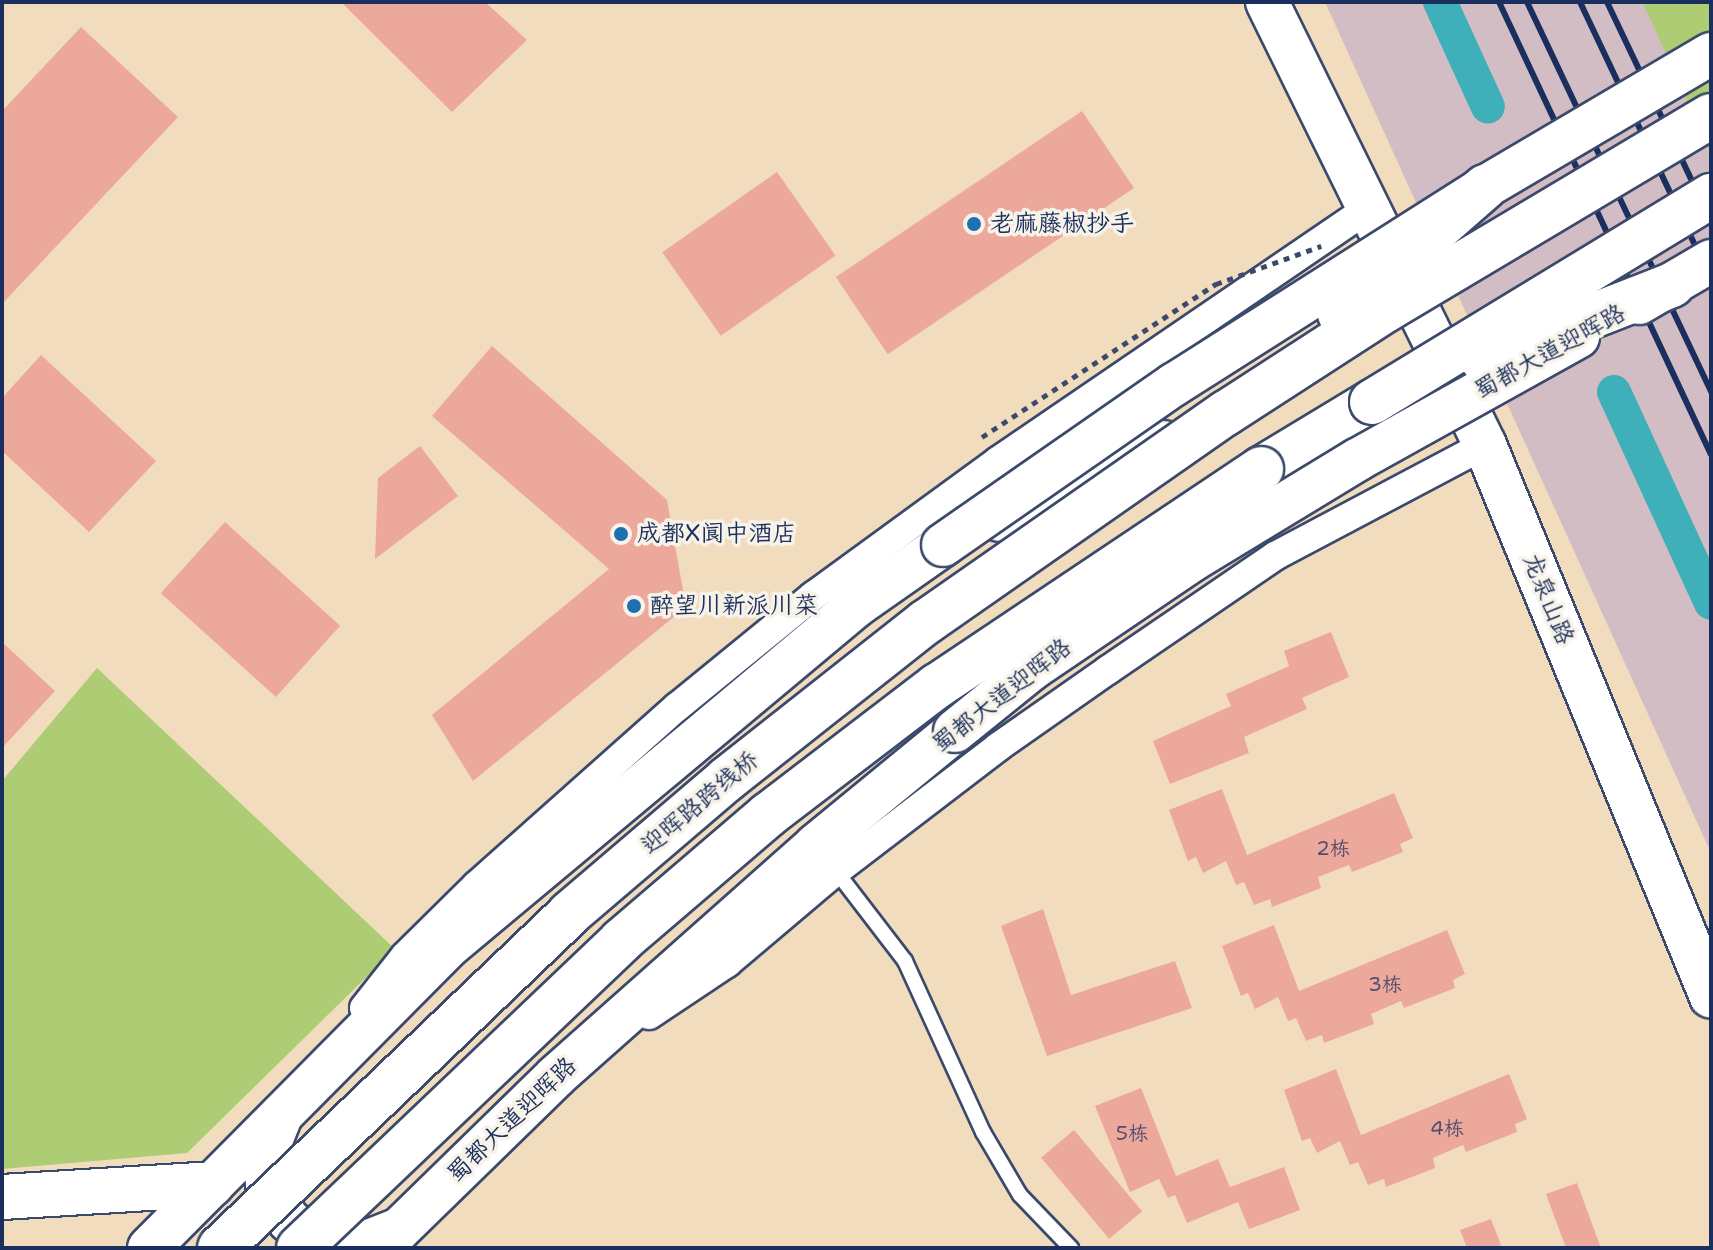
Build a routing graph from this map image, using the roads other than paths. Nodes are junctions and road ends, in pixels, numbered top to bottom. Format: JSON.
{"nodes":[{"id":1,"x":1267,"y":2,"type":"edge"},
{"id":2,"x":1711,"y":54,"type":"edge"},
{"id":3,"x":1711,"y":116,"type":"edge"},
{"id":4,"x":1485,"y":187,"type":"junction"},
{"id":5,"x":1711,"y":196,"type":"edge"},
{"id":6,"x":1368,"y":209,"type":"junction"},
{"id":7,"x":1711,"y":261,"type":"edge"},
{"id":8,"x":1672,"y":285,"type":"junction"},
{"id":9,"x":1372,"y":402,"type":"junction"},
{"id":10,"x":1226,"y":413,"type":"junction"},
{"id":11,"x":1485,"y":445,"type":"junction"},
{"id":12,"x":1261,"y":469,"type":"junction"},
{"id":13,"x":943,"y":545,"type":"junction"},
{"id":14,"x":1033,"y":668,"type":"junction"},
{"id":15,"x":836,"y":871,"type":"junction"},
{"id":16,"x":1711,"y":997,"type":"edge"},
{"id":17,"x":555,"y":1077,"type":"junction"},
{"id":18,"x":283,"y":1111,"type":"junction"},
{"id":19,"x":212,"y":1184,"type":"junction"},
{"id":20,"x":2,"y":1197,"type":"edge"},
{"id":21,"x":389,"y":1238,"type":"edge"},
{"id":22,"x":149,"y":1248,"type":"edge"},
{"id":23,"x":220,"y":1248,"type":"edge"},
{"id":24,"x":299,"y":1248,"type":"edge"},
{"id":25,"x":1071,"y":1248,"type":"edge"}],
"edges":[{"from":1,"to":6,"type":"main road","name":"龙泉山路"},
{"from":2,"to":4,"type":"main road","bridge":true},
{"from":3,"to":10,"type":"main road","bridge":true},
{"from":4,"to":10,"type":"main road","bridge":true},
{"from":4,"to":13,"type":"main road","bridge":true},
{"from":5,"to":9,"type":"main road","name":"蜀都大道迎晖路","bridge":true},
{"from":6,"to":11,"type":"main road","name":"龙泉山路"},
{"from":6,"to":18,"type":"street"},
{"from":7,"to":8,"type":"main road","name":"蜀都大道迎晖路","bridge":true},
{"from":8,"to":9,"type":"main road","bridge":true},
{"from":8,"to":14,"type":"main road","name":"蜀都大道迎晖路","bridge":true},
{"from":9,"to":12,"type":"main road","name":"蜀都大道迎晖路"},
{"from":10,"to":13,"type":"main road","bridge":true},
{"from":10,"to":23,"type":"main road","name":"迎晖路跨线桥","bridge":true},
{"from":11,"to":15,"type":"street"},
{"from":11,"to":16,"type":"main road","name":"龙泉山路"},
{"from":12,"to":14,"type":"main road","bridge":true},
{"from":12,"to":24,"type":"main road","bridge":true},
{"from":13,"to":18,"type":"main road"},
{"from":14,"to":17,"type":"main road","name":"蜀都大道迎晖路","bridge":true},
{"from":15,"to":17,"type":"street"},
{"from":15,"to":25,"type":"lane"},
{"from":17,"to":21,"type":"main road","name":"蜀都大道迎晖路"},
{"from":18,"to":19,"type":"main road"},
{"from":18,"to":21,"type":"main road"},
{"from":19,"to":20,"type":"main road"},
{"from":19,"to":22,"type":"main road"}]}
